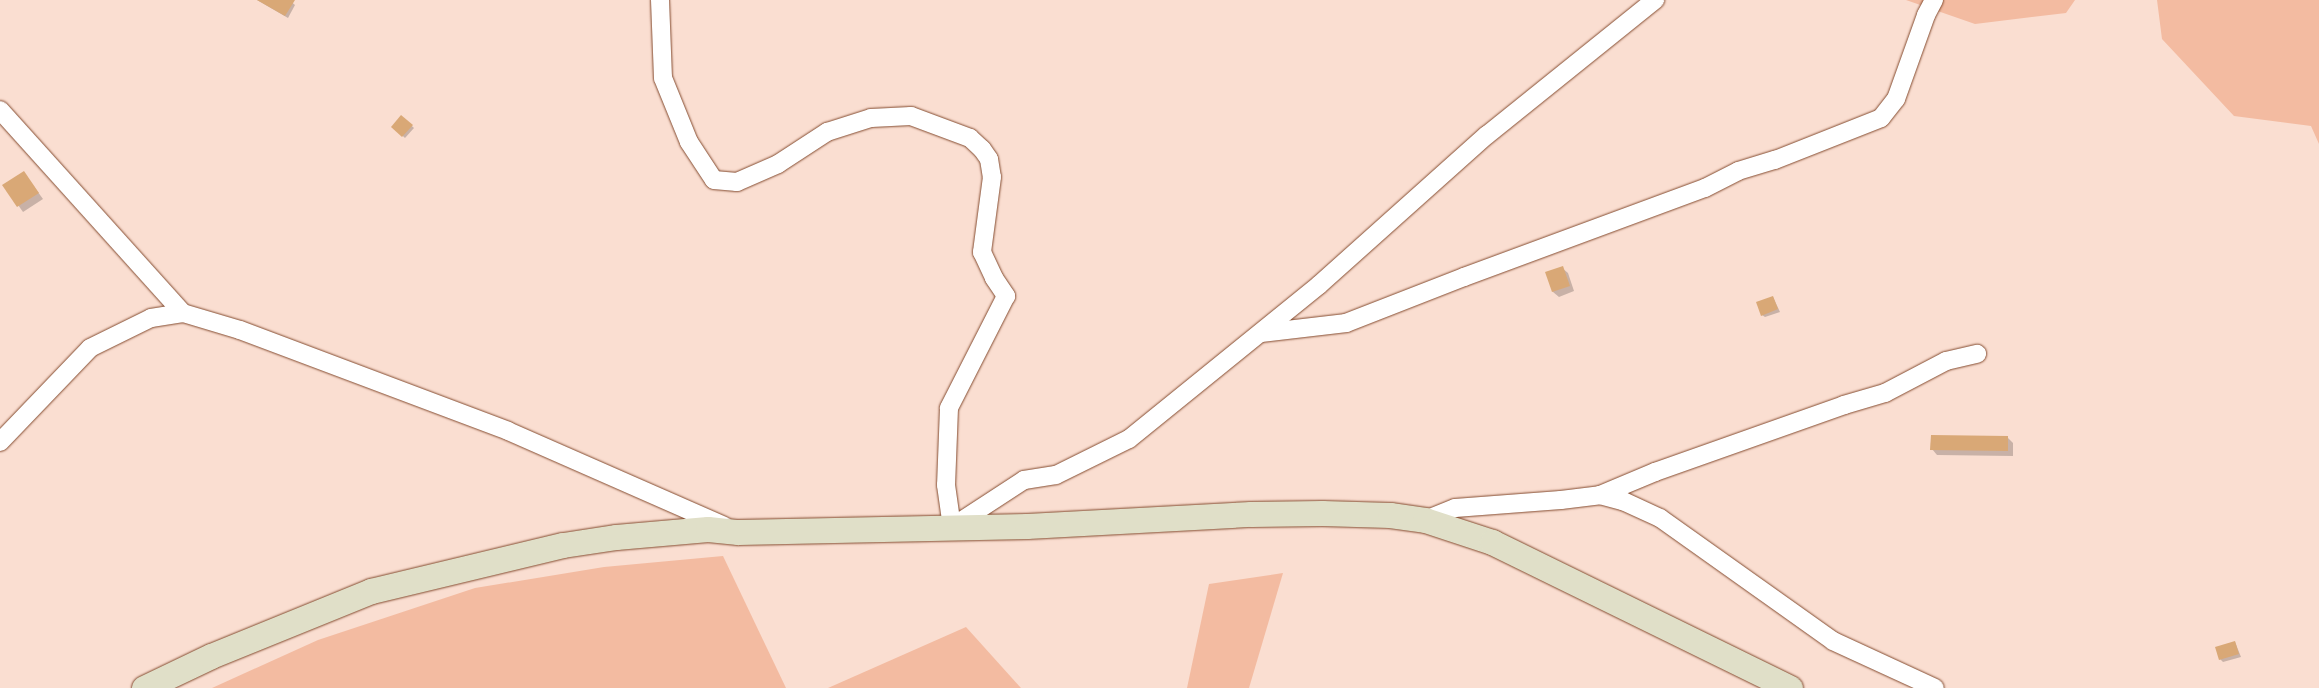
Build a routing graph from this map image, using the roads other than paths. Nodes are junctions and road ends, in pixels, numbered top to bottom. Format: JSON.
{"nodes":[{"id":1,"x":660,"y":0,"type":"edge"},
{"id":2,"x":1655,"y":0,"type":"edge"},
{"id":3,"x":1934,"y":0,"type":"edge"},
{"id":4,"x":0,"y":110,"type":"edge"},
{"id":5,"x":183,"y":313,"type":"junction"},
{"id":6,"x":1261,"y":333,"type":"junction"},
{"id":7,"x":1977,"y":354,"type":"dead end"},
{"id":8,"x":0,"y":442,"type":"edge"},
{"id":9,"x":1600,"y":494,"type":"junction"},
{"id":10,"x":1424,"y":520,"type":"junction"},
{"id":11,"x":952,"y":527,"type":"junction"},
{"id":12,"x":738,"y":532,"type":"junction"},
{"id":13,"x":144,"y":688,"type":"edge"},
{"id":14,"x":1790,"y":688,"type":"edge"},
{"id":15,"x":1935,"y":688,"type":"edge"}],
"edges":[{"from":1,"to":11,"type":"street"},
{"from":2,"to":6,"type":"street"},
{"from":3,"to":6,"type":"street"},
{"from":4,"to":5,"type":"street"},
{"from":5,"to":8,"type":"street"},
{"from":5,"to":12,"type":"street"},
{"from":6,"to":11,"type":"street"},
{"from":7,"to":9,"type":"street"},
{"from":9,"to":10,"type":"street"},
{"from":9,"to":15,"type":"street"},
{"from":10,"to":11,"type":"main road"},
{"from":10,"to":14,"type":"main road"},
{"from":11,"to":12,"type":"main road"},
{"from":12,"to":13,"type":"main road"}]}
